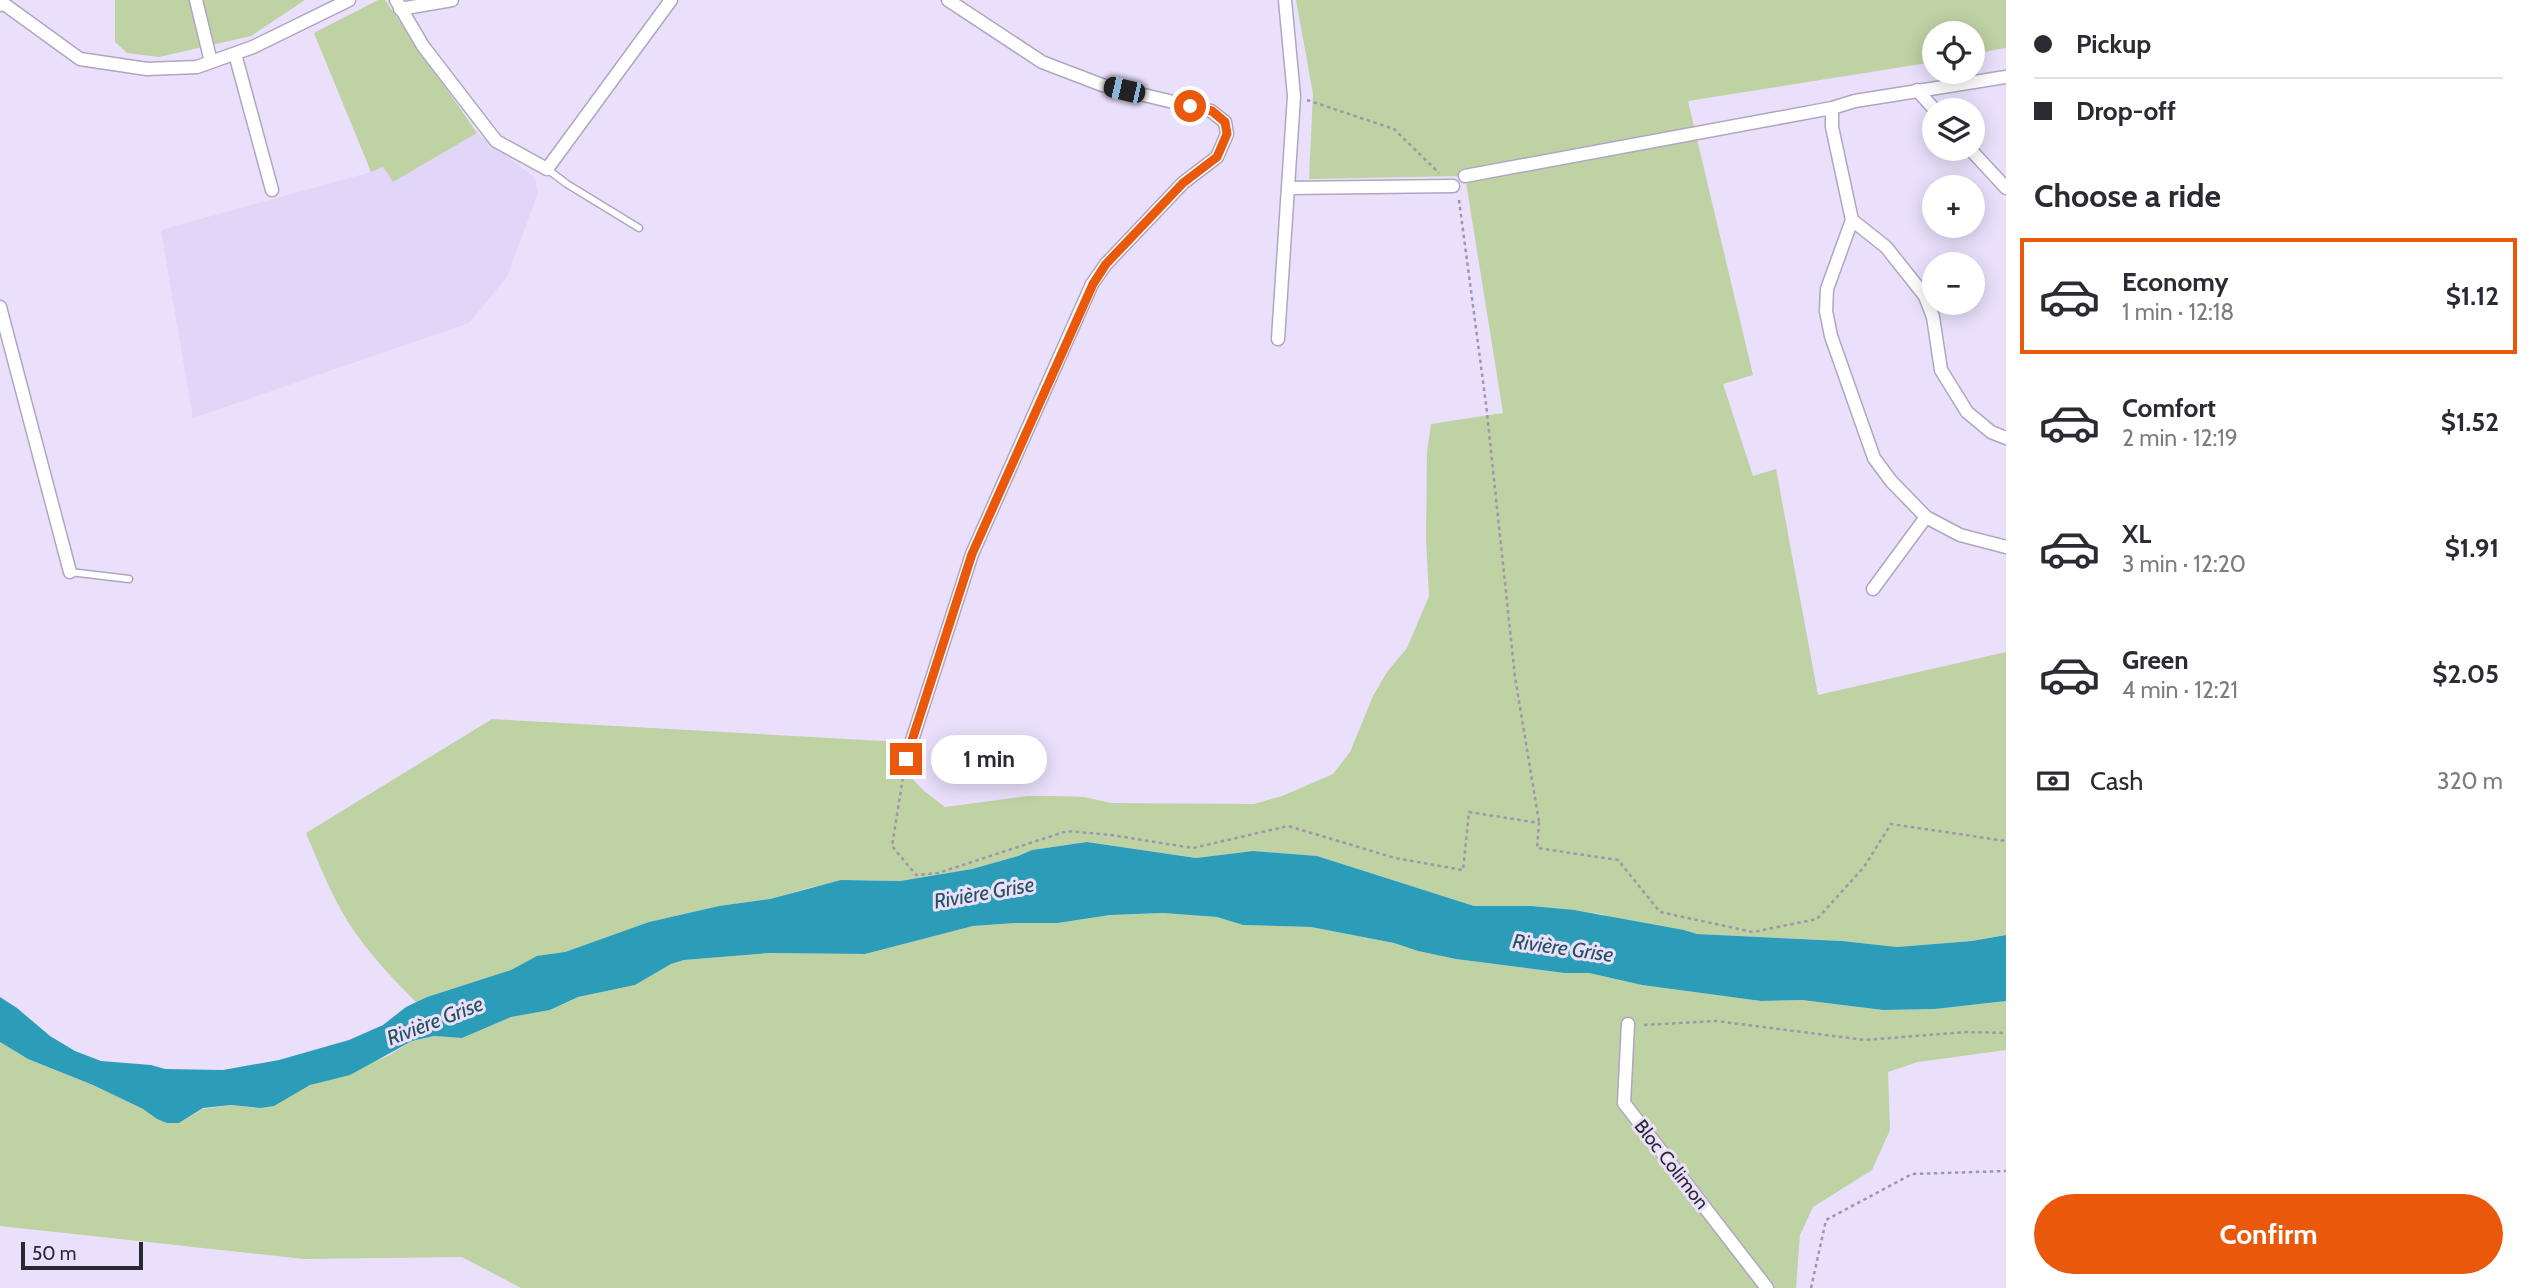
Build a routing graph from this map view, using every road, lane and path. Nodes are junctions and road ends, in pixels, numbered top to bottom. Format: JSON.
{"nodes":[{"id":1,"x":197,"y":0,"type":"edge"},
{"id":2,"x":349,"y":0,"type":"edge"},
{"id":3,"x":452,"y":0,"type":"edge"},
{"id":4,"x":671,"y":0,"type":"edge"},
{"id":5,"x":948,"y":0,"type":"edge"},
{"id":6,"x":1285,"y":0,"type":"edge"},
{"id":7,"x":398,"y":4,"type":"edge"},
{"id":8,"x":0,"y":5,"type":"edge"},
{"id":9,"x":234,"y":54,"type":"junction"},
{"id":10,"x":211,"y":62,"type":"junction"},
{"id":11,"x":2006,"y":77,"type":"edge"},
{"id":12,"x":1917,"y":90,"type":"junction"},
{"id":13,"x":1294,"y":96,"type":"junction"},
{"id":14,"x":1924,"y":98,"type":"edge"},
{"id":15,"x":1832,"y":108,"type":"junction"},
{"id":16,"x":1981,"y":161,"type":"edge"},
{"id":17,"x":547,"y":169,"type":"junction"},
{"id":18,"x":1465,"y":176,"type":"dead end"},
{"id":19,"x":1452,"y":186,"type":"junction"},
{"id":20,"x":1287,"y":188,"type":"junction"},
{"id":21,"x":2006,"y":188,"type":"edge"},
{"id":22,"x":272,"y":190,"type":"dead end"},
{"id":23,"x":1852,"y":220,"type":"junction"},
{"id":24,"x":639,"y":228,"type":"dead end"},
{"id":25,"x":0,"y":307,"type":"edge"},
{"id":26,"x":1278,"y":339,"type":"dead end"},
{"id":27,"x":2006,"y":438,"type":"edge"},
{"id":28,"x":1926,"y":517,"type":"junction"},
{"id":29,"x":2006,"y":547,"type":"edge"},
{"id":30,"x":70,"y":572,"type":"joint"},
{"id":31,"x":129,"y":579,"type":"dead end"},
{"id":32,"x":1873,"y":589,"type":"dead end"},
{"id":33,"x":906,"y":759,"type":"joint"},
{"id":34,"x":1539,"y":823,"type":"junction"},
{"id":35,"x":2006,"y":841,"type":"edge"},
{"id":36,"x":1628,"y":1024,"type":"joint"},
{"id":37,"x":2006,"y":1032,"type":"edge"},
{"id":38,"x":2006,"y":1171,"type":"edge"},
{"id":39,"x":1767,"y":1288,"type":"edge"},
{"id":40,"x":1811,"y":1288,"type":"edge"}],
"edges":[{"from":1,"to":10,"type":"street"},
{"from":2,"to":9,"type":"street"},
{"from":3,"to":7,"type":"street"},
{"from":4,"to":17,"type":"street"},
{"from":5,"to":33,"type":"street"},
{"from":6,"to":13,"type":"street"},
{"from":7,"to":17,"type":"street"},
{"from":8,"to":10,"type":"street"},
{"from":9,"to":10,"type":"street"},
{"from":9,"to":22,"type":"street"},
{"from":11,"to":12,"type":"street"},
{"from":12,"to":14,"type":"street"},
{"from":12,"to":15,"type":"street"},
{"from":13,"to":19,"type":"path"},
{"from":13,"to":20,"type":"street"},
{"from":15,"to":18,"type":"street"},
{"from":15,"to":23,"type":"street"},
{"from":16,"to":21,"type":"street"},
{"from":17,"to":24,"type":"lane"},
{"from":19,"to":20,"type":"street"},
{"from":19,"to":34,"type":"path"},
{"from":20,"to":26,"type":"street"},
{"from":23,"to":27,"type":"street"},
{"from":23,"to":28,"type":"street"},
{"from":25,"to":30,"type":"street"},
{"from":28,"to":29,"type":"street"},
{"from":28,"to":32,"type":"street"},
{"from":30,"to":31,"type":"lane"},
{"from":33,"to":34,"type":"path"},
{"from":34,"to":35,"type":"path"},
{"from":36,"to":37,"type":"path"},
{"from":36,"to":39,"type":"street","name":"Bloc Colimon"},
{"from":38,"to":40,"type":"path"}]}
